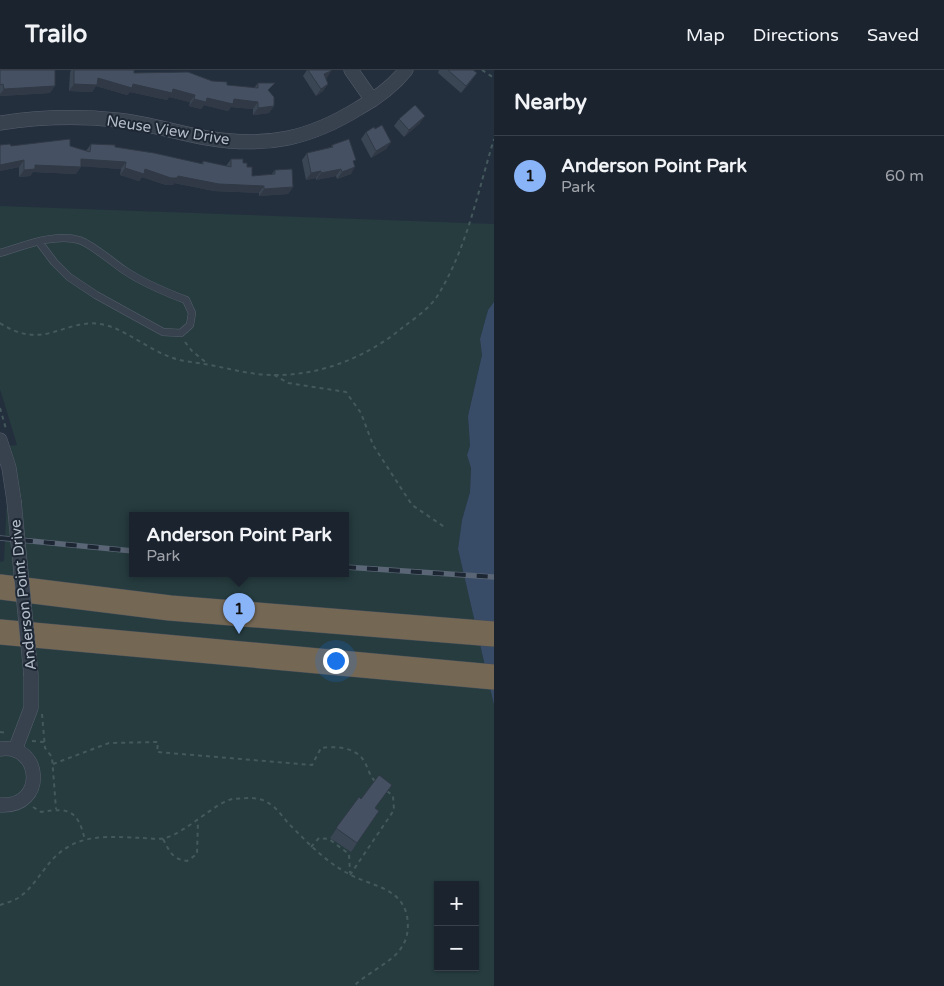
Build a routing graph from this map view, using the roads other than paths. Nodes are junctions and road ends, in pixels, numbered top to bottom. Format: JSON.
{"nodes":[{"id":1,"x":351,"y":70,"type":"edge"},
{"id":2,"x":406,"y":70,"type":"edge"},
{"id":3,"x":372,"y":100,"type":"junction"},
{"id":4,"x":0,"y":123,"type":"edge"},
{"id":5,"x":39,"y":242,"type":"junction"},
{"id":6,"x":0,"y":253,"type":"edge"},
{"id":7,"x":0,"y":440,"type":"edge"},
{"id":8,"x":0,"y":587,"type":"edge"},
{"id":9,"x":0,"y":632,"type":"edge"},
{"id":10,"x":494,"y":634,"type":"edge"},
{"id":11,"x":494,"y":677,"type":"edge"},
{"id":12,"x":0,"y":749,"type":"edge"},
{"id":13,"x":14,"y":750,"type":"junction"},
{"id":14,"x":0,"y":805,"type":"edge"}],
"edges":[{"from":1,"to":3,"type":"street"},
{"from":2,"to":3,"type":"street","name":"Neuse View Drive"},
{"from":3,"to":4,"type":"street","name":"Neuse View Drive"},
{"from":5,"to":5,"type":"lane"},
{"from":5,"to":6,"type":"lane"},
{"from":7,"to":13,"type":"street","name":"Anderson Point Drive","bridge":true},
{"from":8,"to":10,"type":"highway"},
{"from":9,"to":11,"type":"highway"},
{"from":12,"to":13,"type":"street"},
{"from":13,"to":14,"type":"street"}]}
